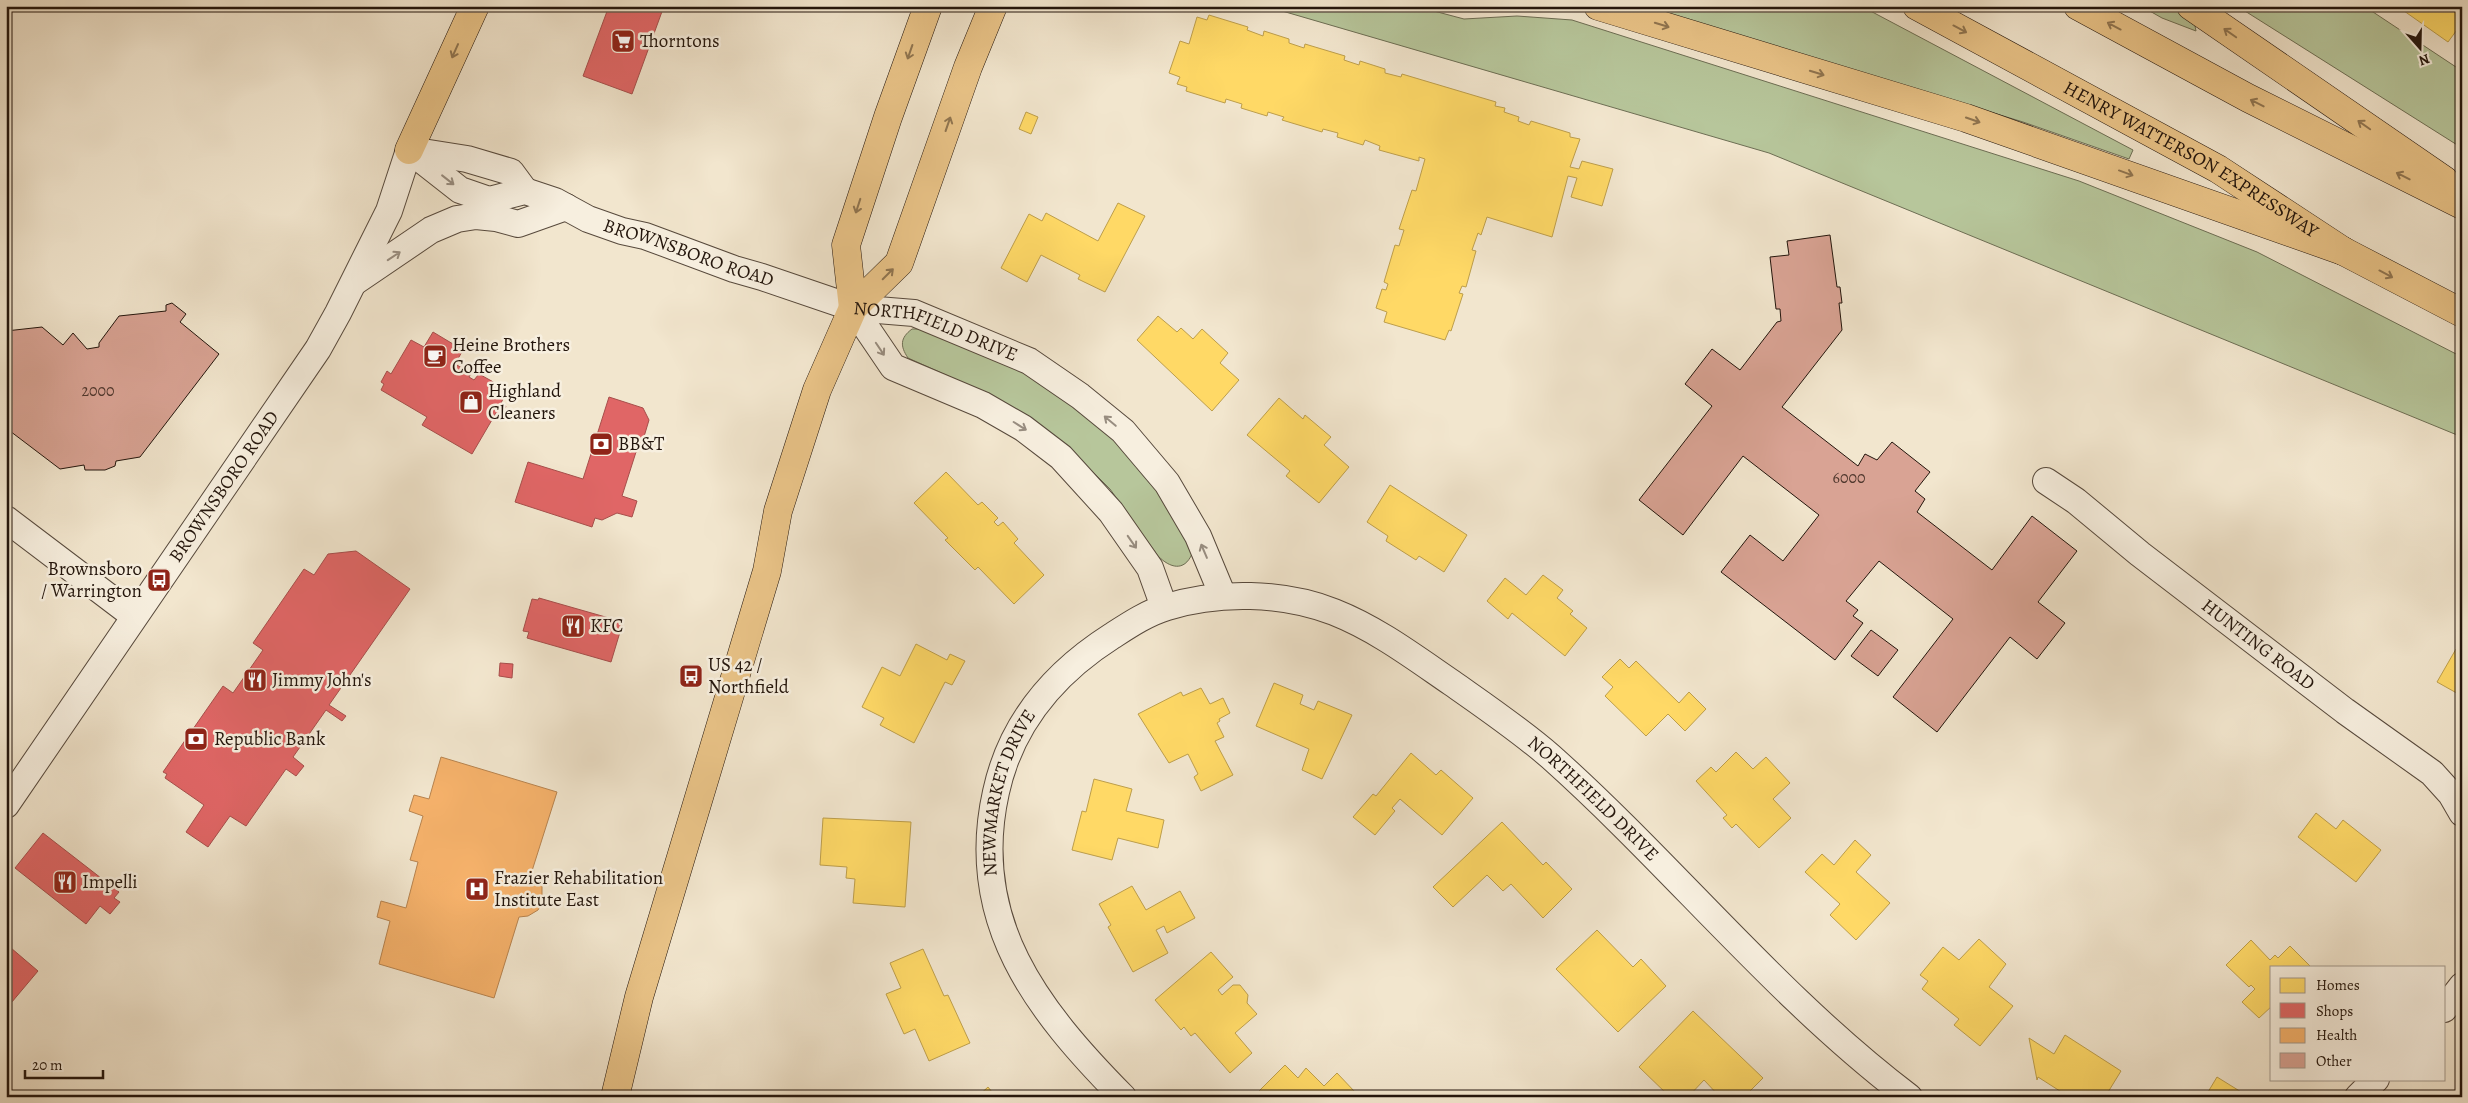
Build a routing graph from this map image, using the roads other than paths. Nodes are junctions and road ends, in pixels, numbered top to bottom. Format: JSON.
{"nodes":[{"id":1,"x":475,"y":6,"type":"edge"},
{"id":2,"x":928,"y":6,"type":"edge"},
{"id":3,"x":993,"y":6,"type":"edge"},
{"id":4,"x":1598,"y":6,"type":"edge"},
{"id":5,"x":1917,"y":6,"type":"edge"},
{"id":6,"x":2078,"y":6,"type":"edge"},
{"id":7,"x":2191,"y":6,"type":"edge"},
{"id":8,"x":410,"y":150,"type":"junction"},
{"id":9,"x":2462,"y":193,"type":"edge"},
{"id":10,"x":2462,"y":205,"type":"edge"},
{"id":11,"x":566,"y":207,"type":"junction"},
{"id":12,"x":2343,"y":251,"type":"junction"},
{"id":13,"x":354,"y":283,"type":"junction"},
{"id":14,"x":853,"y":308,"type":"junction"},
{"id":15,"x":2462,"y":313,"type":"edge"},
{"id":16,"x":2046,"y":481,"type":"dead end"},
{"id":17,"x":6,"y":519,"type":"edge"},
{"id":18,"x":1223,"y":596,"type":"junction"},
{"id":19,"x":1195,"y":600,"type":"joint"},
{"id":20,"x":1164,"y":607,"type":"junction"},
{"id":21,"x":134,"y":616,"type":"junction"},
{"id":22,"x":6,"y":805,"type":"edge"},
{"id":23,"x":2462,"y":813,"type":"edge"},
{"id":24,"x":2462,"y":986,"type":"edge"},
{"id":25,"x":2446,"y":1006,"type":"edge"},
{"id":26,"x":2375,"y":1080,"type":"edge"},
{"id":27,"x":615,"y":1097,"type":"edge"},
{"id":28,"x":1122,"y":1097,"type":"edge"},
{"id":29,"x":1909,"y":1097,"type":"edge"},
{"id":30,"x":2358,"y":1097,"type":"edge"}],
"edges":[{"from":1,"to":8,"type":"main road","one_way":true},
{"from":2,"to":14,"type":"main road","one_way":true},
{"from":14,"to":3,"type":"main road","one_way":true},
{"from":4,"to":12,"type":"main road","one_way":true},
{"from":5,"to":12,"type":"main road","name":"HENRY WATTERSON EXPRESSWAY","one_way":true},
{"from":10,"to":6,"type":"main road","one_way":true},
{"from":9,"to":7,"type":"main road","one_way":true},
{"from":8,"to":11,"type":"street","name":"BROWNSBORO ROAD"},
{"from":8,"to":13,"type":"street","name":"BROWNSBORO ROAD"},
{"from":13,"to":11,"type":"street","one_way":true},
{"from":11,"to":14,"type":"street","name":"BROWNSBORO ROAD"},
{"from":12,"to":15,"type":"main road","name":"HENRY WATTERSON EXPRESSWAY","one_way":true},
{"from":13,"to":21,"type":"street","name":"BROWNSBORO ROAD"},
{"from":18,"to":14,"type":"street","name":"NORTHFIELD DRIVE","one_way":true},
{"from":14,"to":20,"type":"street","name":"NORTHFIELD DRIVE","one_way":true},
{"from":14,"to":27,"type":"main road"},
{"from":16,"to":23,"type":"street","name":"HUNTING ROAD"},
{"from":17,"to":21,"type":"street"},
{"from":18,"to":19,"type":"street","name":"NORTHFIELD DRIVE"},
{"from":18,"to":29,"type":"street","name":"NORTHFIELD DRIVE"},
{"from":19,"to":20,"type":"street","name":"NEWMARKET DRIVE"},
{"from":20,"to":28,"type":"street","name":"NEWMARKET DRIVE"},
{"from":21,"to":22,"type":"street","name":"BROWNSBORO ROAD"},
{"from":24,"to":25,"type":"street"},
{"from":26,"to":30,"type":"street"}]}
